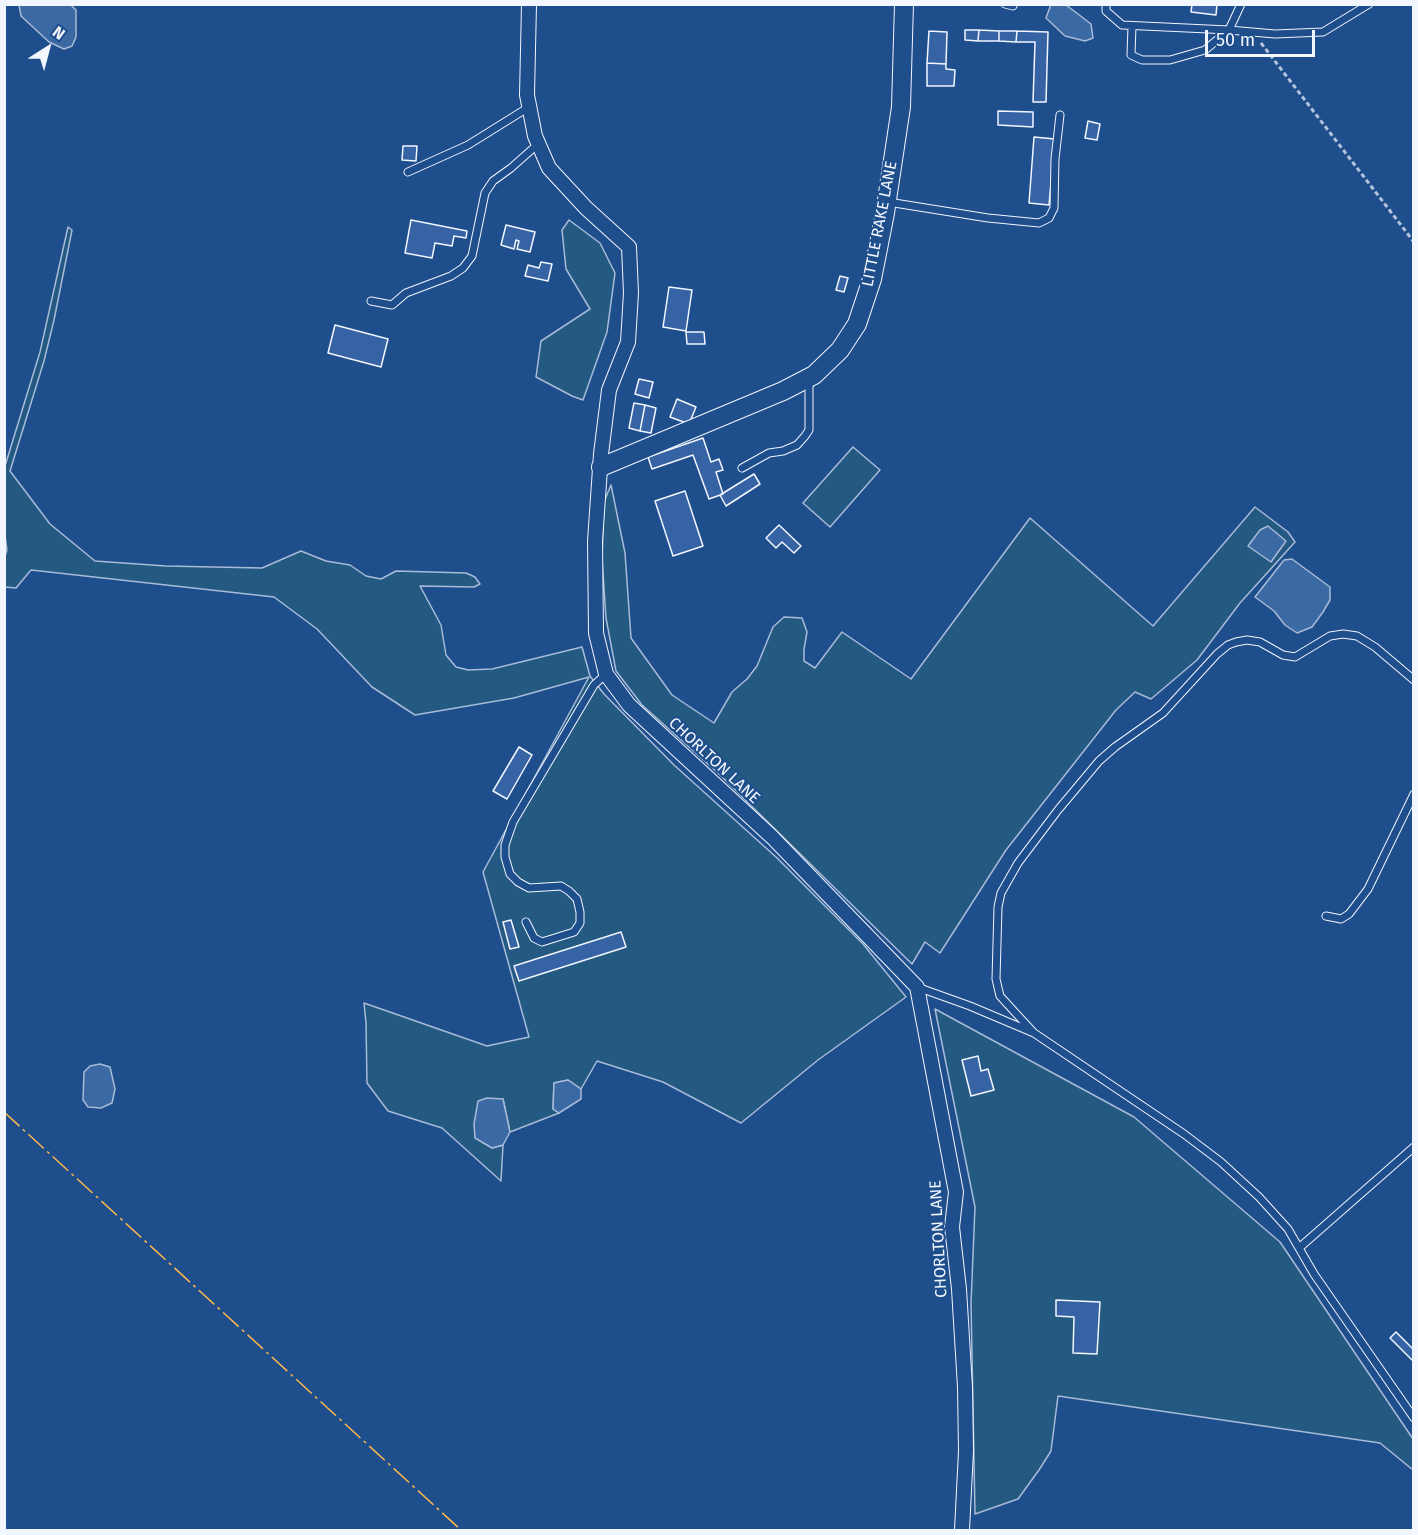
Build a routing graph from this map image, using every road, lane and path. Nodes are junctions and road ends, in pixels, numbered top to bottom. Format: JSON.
{"nodes":[{"id":1,"x":529,"y":4,"type":"edge"},
{"id":2,"x":904,"y":4,"type":"edge"},
{"id":3,"x":1106,"y":4,"type":"edge"},
{"id":4,"x":1241,"y":4,"type":"edge"},
{"id":5,"x":1369,"y":4,"type":"edge"},
{"id":6,"x":1132,"y":26,"type":"junction"},
{"id":7,"x":1229,"y":30,"type":"junction"},
{"id":8,"x":1252,"y":32,"type":"junction"},
{"id":9,"x":529,"y":108,"type":"junction"},
{"id":10,"x":1060,"y":115,"type":"dead end"},
{"id":11,"x":538,"y":144,"type":"junction"},
{"id":12,"x":408,"y":172,"type":"dead end"},
{"id":13,"x":887,"y":201,"type":"junction"},
{"id":14,"x":1413,"y":242,"type":"edge"},
{"id":15,"x":371,"y":301,"type":"dead end"},
{"id":16,"x":809,"y":377,"type":"junction"},
{"id":17,"x":601,"y":468,"type":"junction"},
{"id":18,"x":742,"y":468,"type":"dead end"},
{"id":19,"x":606,"y":675,"type":"junction"},
{"id":20,"x":1413,"y":680,"type":"edge"},
{"id":21,"x":1413,"y":794,"type":"edge"},
{"id":22,"x":1326,"y":916,"type":"dead end"},
{"id":23,"x":526,"y":922,"type":"dead end"},
{"id":24,"x":917,"y":987,"type":"junction"},
{"id":25,"x":1034,"y":1033,"type":"junction"},
{"id":26,"x":1413,"y":1147,"type":"edge"},
{"id":27,"x":1299,"y":1248,"type":"junction"},
{"id":28,"x":1413,"y":1418,"type":"edge"},
{"id":29,"x":962,"y":1530,"type":"edge"}],
"edges":[{"from":1,"to":9,"type":"street","name":"CHORLTON LANE"},
{"from":2,"to":13,"type":"street","name":"LITTLE RAKE LANE"},
{"from":3,"to":6,"type":"lane"},
{"from":4,"to":7,"type":"lane"},
{"from":5,"to":8,"type":"lane"},
{"from":6,"to":7,"type":"lane"},
{"from":6,"to":7,"type":"lane"},
{"from":7,"to":8,"type":"lane"},
{"from":8,"to":14,"type":"path"},
{"from":9,"to":11,"type":"street","name":"CHORLTON LANE"},
{"from":9,"to":12,"type":"lane"},
{"from":10,"to":13,"type":"lane"},
{"from":11,"to":15,"type":"lane"},
{"from":11,"to":17,"type":"street","name":"CHORLTON LANE"},
{"from":13,"to":16,"type":"street","name":"LITTLE RAKE LANE"},
{"from":16,"to":17,"type":"street","name":"LITTLE RAKE LANE"},
{"from":16,"to":18,"type":"lane"},
{"from":17,"to":19,"type":"street","name":"CHORLTON LANE"},
{"from":19,"to":23,"type":"lane"},
{"from":19,"to":24,"type":"street","name":"CHORLTON LANE"},
{"from":20,"to":25,"type":"lane"},
{"from":21,"to":22,"type":"lane"},
{"from":24,"to":25,"type":"lane"},
{"from":24,"to":29,"type":"street","name":"CHORLTON LANE"},
{"from":25,"to":27,"type":"lane"},
{"from":26,"to":27,"type":"lane"},
{"from":27,"to":28,"type":"lane"}]}
